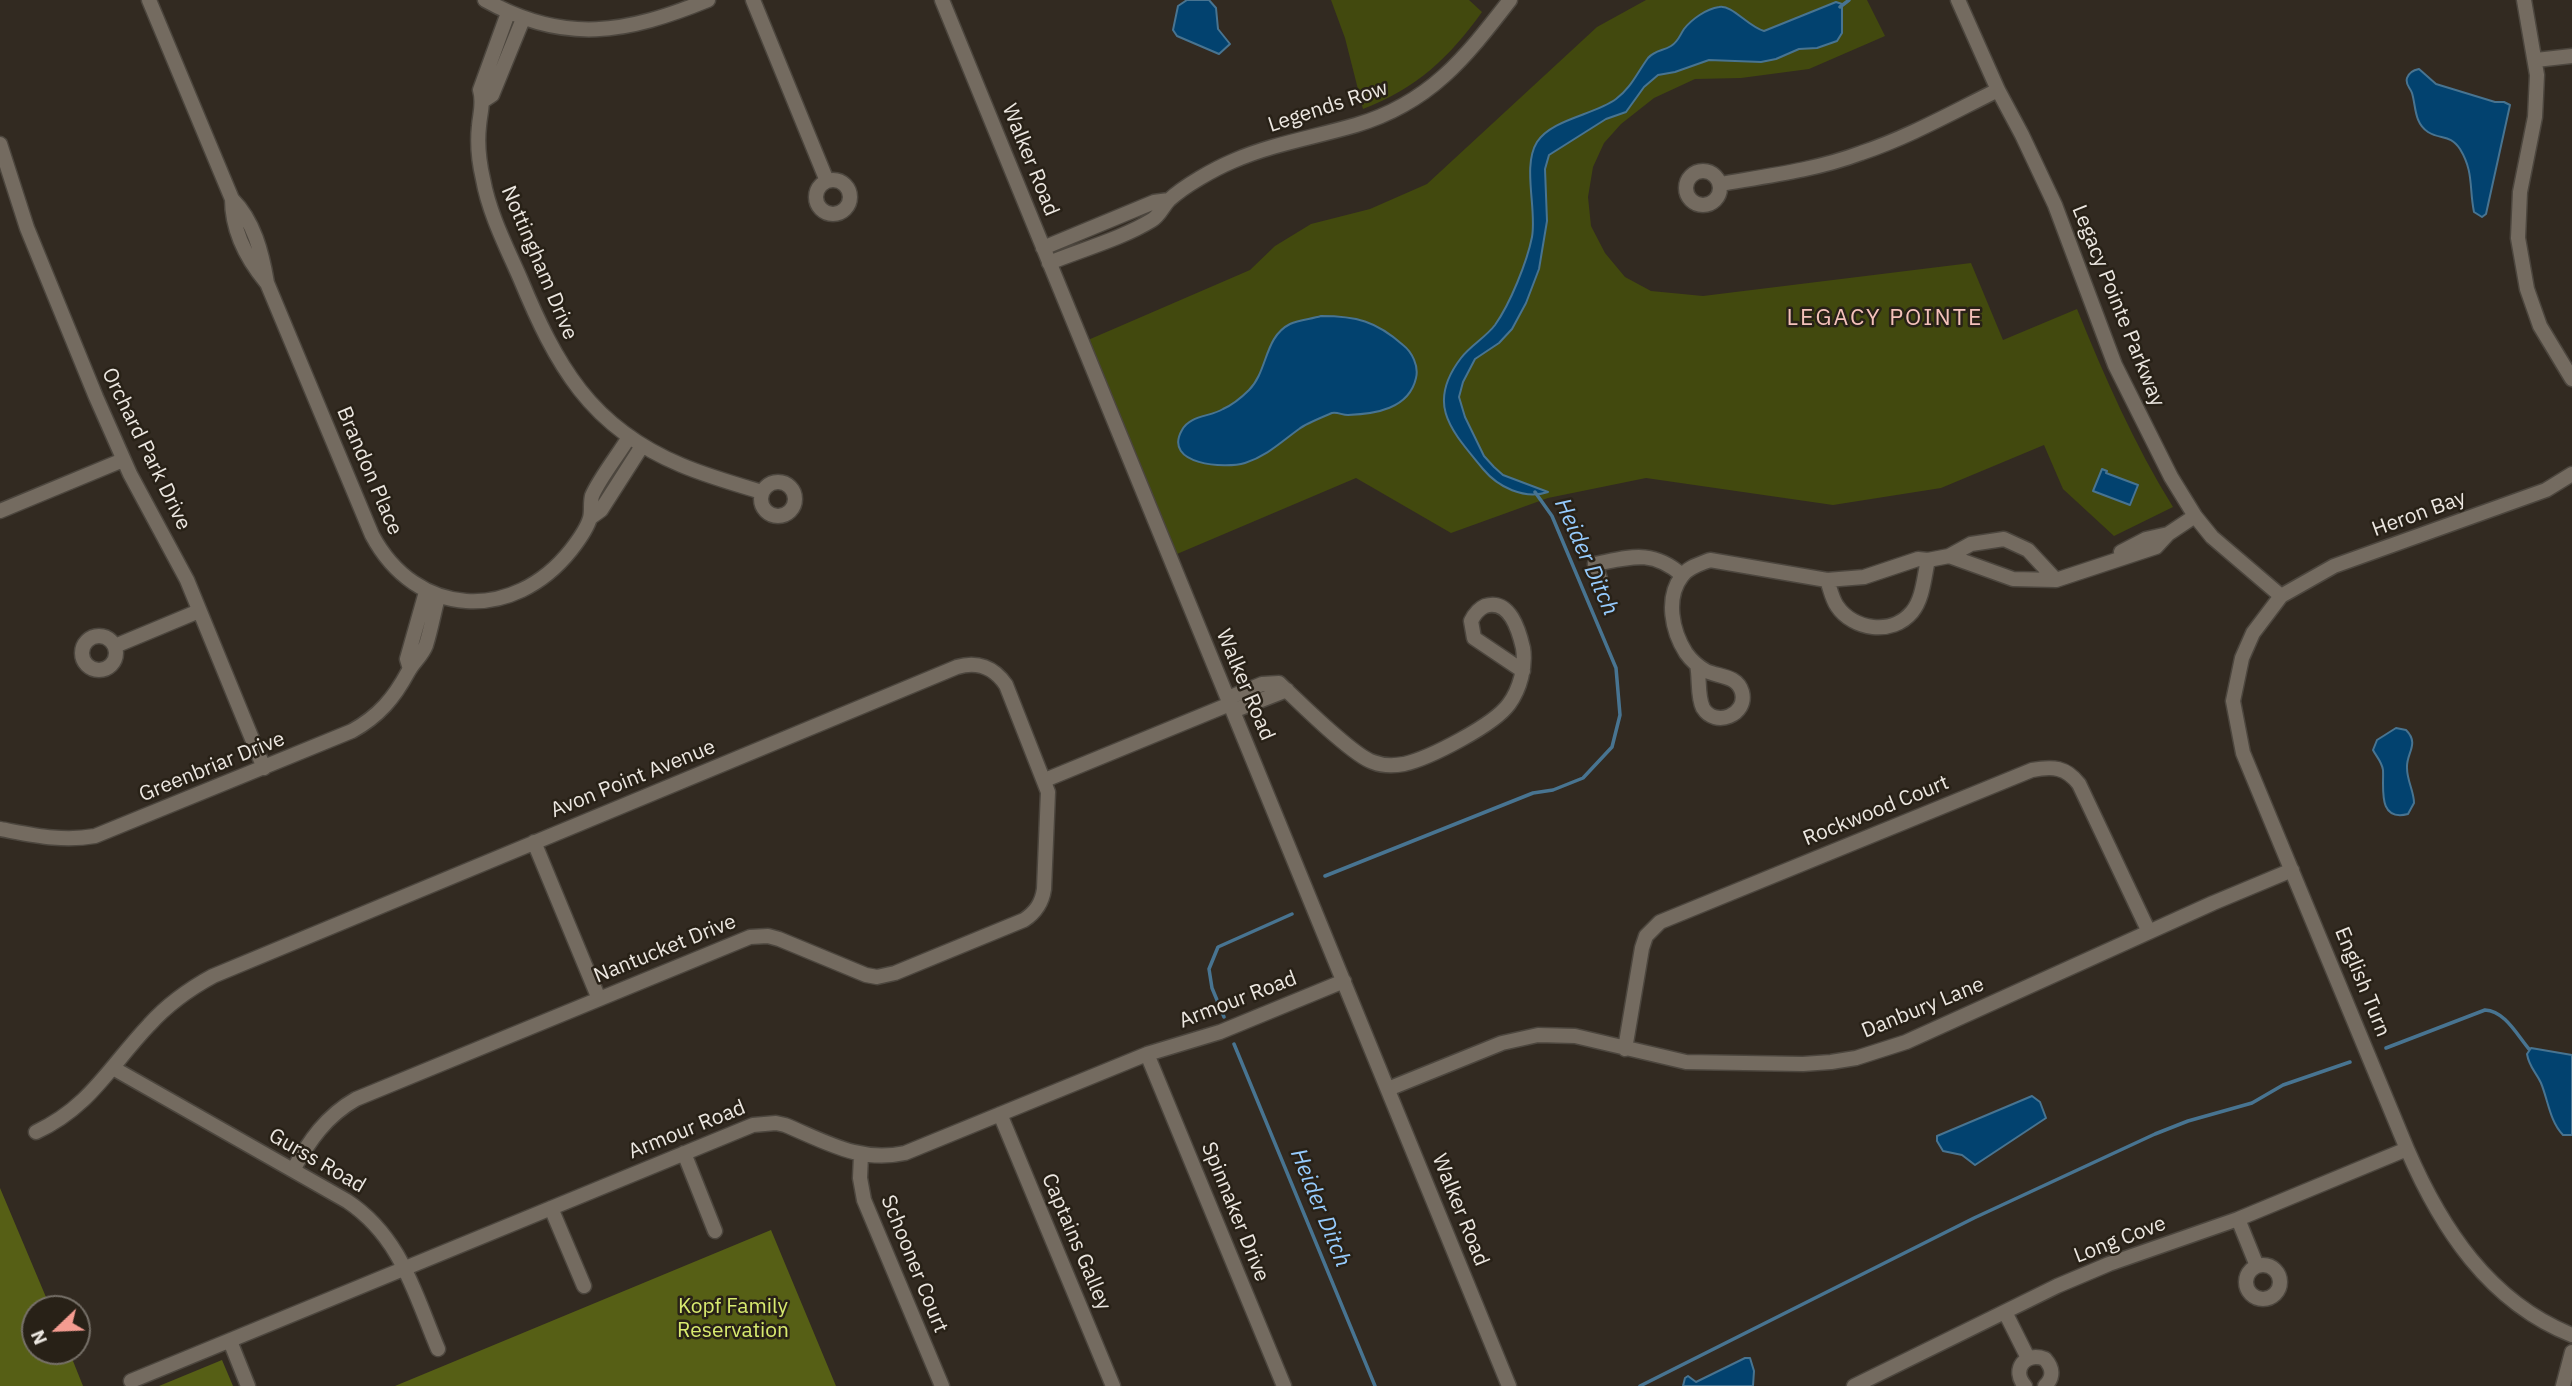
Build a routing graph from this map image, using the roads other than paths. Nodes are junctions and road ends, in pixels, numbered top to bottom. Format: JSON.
{"nodes":[{"id":1,"x":149,"y":0,"type":"edge"},
{"id":2,"x":485,"y":0,"type":"edge"},
{"id":3,"x":708,"y":0,"type":"edge"},
{"id":4,"x":753,"y":0,"type":"edge"},
{"id":5,"x":942,"y":0,"type":"edge"},
{"id":6,"x":1510,"y":0,"type":"edge"},
{"id":7,"x":1958,"y":0,"type":"edge"},
{"id":8,"x":2524,"y":0,"type":"edge"},
{"id":9,"x":508,"y":13,"type":"junction"},
{"id":10,"x":523,"y":19,"type":"junction"},
{"id":11,"x":2572,"y":56,"type":"edge"},
{"id":12,"x":2536,"y":60,"type":"junction"},
{"id":13,"x":1998,"y":90,"type":"junction"},
{"id":14,"x":483,"y":101,"type":"junction"},
{"id":15,"x":0,"y":144,"type":"edge"},
{"id":16,"x":827,"y":181,"type":"dead end"},
{"id":17,"x":1720,"y":184,"type":"dead end"},
{"id":18,"x":1169,"y":200,"type":"junction"},
{"id":19,"x":1043,"y":248,"type":"junction"},
{"id":20,"x":1049,"y":263,"type":"junction"},
{"id":21,"x":2572,"y":379,"type":"edge"},
{"id":22,"x":629,"y":437,"type":"junction"},
{"id":23,"x":642,"y":446,"type":"junction"},
{"id":24,"x":123,"y":460,"type":"junction"},
{"id":25,"x":2572,"y":474,"type":"edge"},
{"id":26,"x":762,"y":492,"type":"dead end"},
{"id":27,"x":0,"y":511,"type":"edge"},
{"id":28,"x":2195,"y":516,"type":"junction"},
{"id":29,"x":590,"y":518,"type":"junction"},
{"id":30,"x":1949,"y":556,"type":"junction"},
{"id":31,"x":1928,"y":560,"type":"junction"},
{"id":32,"x":1682,"y":575,"type":"junction"},
{"id":33,"x":1600,"y":579,"type":"dead end"},
{"id":34,"x":1827,"y":580,"type":"junction"},
{"id":35,"x":2056,"y":580,"type":"junction"},
{"id":36,"x":432,"y":594,"type":"junction"},
{"id":37,"x":2281,"y":596,"type":"junction"},
{"id":38,"x":199,"y":611,"type":"junction"},
{"id":39,"x":114,"y":646,"type":"dead end"},
{"id":40,"x":1697,"y":665,"type":"dead end"},
{"id":41,"x":1522,"y":671,"type":"junction"},
{"id":42,"x":1230,"y":704,"type":"junction"},
{"id":43,"x":264,"y":768,"type":"junction"},
{"id":44,"x":1045,"y":780,"type":"junction"},
{"id":45,"x":0,"y":829,"type":"edge"},
{"id":46,"x":534,"y":842,"type":"junction"},
{"id":47,"x":2292,"y":870,"type":"junction"},
{"id":48,"x":2149,"y":932,"type":"junction"},
{"id":49,"x":1344,"y":981,"type":"junction"},
{"id":50,"x":599,"y":999,"type":"junction"},
{"id":51,"x":1625,"y":1049,"type":"junction"},
{"id":52,"x":1147,"y":1054,"type":"junction"},
{"id":53,"x":113,"y":1068,"type":"junction"},
{"id":54,"x":1388,"y":1089,"type":"junction"},
{"id":55,"x":1000,"y":1114,"type":"junction"},
{"id":56,"x":36,"y":1132,"type":"dead end"},
{"id":57,"x":2407,"y":1149,"type":"junction"},
{"id":58,"x":684,"y":1153,"type":"junction"},
{"id":59,"x":861,"y":1155,"type":"junction"},
{"id":60,"x":293,"y":1170,"type":"junction"},
{"id":61,"x":551,"y":1208,"type":"junction"},
{"id":62,"x":2238,"y":1219,"type":"junction"},
{"id":63,"x":715,"y":1231,"type":"dead end"},
{"id":64,"x":2257,"y":1266,"type":"dead end"},
{"id":65,"x":404,"y":1269,"type":"junction"},
{"id":66,"x":584,"y":1286,"type":"dead end"},
{"id":67,"x":2005,"y":1312,"type":"junction"},
{"id":68,"x":2572,"y":1335,"type":"edge"},
{"id":69,"x":230,"y":1341,"type":"junction"},
{"id":70,"x":438,"y":1349,"type":"dead end"},
{"id":71,"x":2572,"y":1352,"type":"edge"},
{"id":72,"x":2028,"y":1358,"type":"junction"},
{"id":73,"x":131,"y":1381,"type":"dead end"},
{"id":74,"x":248,"y":1386,"type":"edge"},
{"id":75,"x":942,"y":1386,"type":"edge"},
{"id":76,"x":1113,"y":1386,"type":"edge"},
{"id":77,"x":1284,"y":1386,"type":"edge"},
{"id":78,"x":1510,"y":1386,"type":"edge"},
{"id":79,"x":1854,"y":1386,"type":"edge"},
{"id":80,"x":2025,"y":1386,"type":"edge"},
{"id":81,"x":2045,"y":1386,"type":"edge"},
{"id":82,"x":2563,"y":1386,"type":"edge"}],
"edges":[{"from":1,"to":36,"type":"street","name":"Brandon Place"},
{"from":2,"to":9,"type":"street"},
{"from":3,"to":10,"type":"street"},
{"from":4,"to":16,"type":"street"},
{"from":5,"to":19,"type":"street","name":"Walker Road"},
{"from":6,"to":18,"type":"street","name":"Legends Row"},
{"from":7,"to":13,"type":"street","name":"Legacy Pointe Parkway"},
{"from":8,"to":12,"type":"street"},
{"from":9,"to":10,"type":"street"},
{"from":9,"to":14,"type":"street","name":"Nottingham Drive"},
{"from":10,"to":14,"type":"street","name":"Nottingham Drive"},
{"from":11,"to":12,"type":"street"},
{"from":12,"to":21,"type":"street"},
{"from":13,"to":17,"type":"street"},
{"from":13,"to":28,"type":"street","name":"Legacy Pointe Parkway"},
{"from":14,"to":22,"type":"street","name":"Nottingham Drive"},
{"from":15,"to":24,"type":"street","name":"Orchard Park Drive"},
{"from":18,"to":19,"type":"street","name":"Legends Row"},
{"from":18,"to":20,"type":"street","name":"Legends Row"},
{"from":19,"to":20,"type":"street","name":"Walker Road"},
{"from":20,"to":42,"type":"street","name":"Walker Road"},
{"from":22,"to":23,"type":"street","name":"Nottingham Drive"},
{"from":22,"to":29,"type":"street"},
{"from":23,"to":26,"type":"street","name":"Nottingham Drive"},
{"from":23,"to":29,"type":"street"},
{"from":24,"to":27,"type":"street"},
{"from":24,"to":38,"type":"street","name":"Orchard Park Drive"},
{"from":25,"to":37,"type":"street","name":"Heron Bay"},
{"from":28,"to":35,"type":"street"},
{"from":28,"to":37,"type":"street","name":"Legacy Pointe Parkway"},
{"from":29,"to":36,"type":"street"},
{"from":30,"to":31,"type":"street"},
{"from":30,"to":35,"type":"street"},
{"from":30,"to":35,"type":"street"},
{"from":31,"to":34,"type":"street"},
{"from":31,"to":34,"type":"street"},
{"from":32,"to":33,"type":"street"},
{"from":32,"to":34,"type":"street"},
{"from":32,"to":40,"type":"street"},
{"from":36,"to":43,"type":"street","name":"Greenbriar Drive"},
{"from":37,"to":47,"type":"street","name":"English Turn"},
{"from":38,"to":39,"type":"street"},
{"from":38,"to":43,"type":"street","name":"Orchard Park Drive"},
{"from":41,"to":41,"type":"street"},
{"from":41,"to":42,"type":"street"},
{"from":42,"to":44,"type":"street"},
{"from":42,"to":49,"type":"street","name":"Walker Road"},
{"from":43,"to":45,"type":"street","name":"Greenbriar Drive"},
{"from":44,"to":46,"type":"street","name":"Avon Point Avenue"},
{"from":44,"to":50,"type":"street","name":"Nantucket Drive"},
{"from":46,"to":50,"type":"street"},
{"from":46,"to":53,"type":"street","name":"Avon Point Avenue"},
{"from":47,"to":48,"type":"street","name":"Danbury Lane"},
{"from":47,"to":57,"type":"street","name":"English Turn"},
{"from":48,"to":51,"type":"street","name":"Danbury Lane"},
{"from":48,"to":51,"type":"street","name":"Rockwood Court"},
{"from":49,"to":52,"type":"street","name":"Armour Road"},
{"from":49,"to":54,"type":"street","name":"Walker Road"},
{"from":50,"to":60,"type":"street","name":"Nantucket Drive"},
{"from":51,"to":54,"type":"street","name":"Danbury Lane"},
{"from":52,"to":55,"type":"street","name":"Armour Road"},
{"from":52,"to":77,"type":"street","name":"Spinnaker Drive"},
{"from":53,"to":56,"type":"street","name":"Avon Point Avenue"},
{"from":53,"to":60,"type":"street","name":"Gurss Road"},
{"from":54,"to":78,"type":"street","name":"Walker Road"},
{"from":55,"to":59,"type":"street","name":"Armour Road"},
{"from":55,"to":76,"type":"street","name":"Captains Galley"},
{"from":57,"to":62,"type":"street","name":"Long Cove"},
{"from":57,"to":68,"type":"street","name":"English Turn"},
{"from":58,"to":59,"type":"street","name":"Armour Road"},
{"from":58,"to":61,"type":"street","name":"Armour Road"},
{"from":58,"to":63,"type":"street"},
{"from":59,"to":75,"type":"street","name":"Schooner Court"},
{"from":60,"to":65,"type":"street","name":"Gurss Road"},
{"from":61,"to":65,"type":"street","name":"Armour Road"},
{"from":61,"to":66,"type":"street"},
{"from":62,"to":64,"type":"street"},
{"from":62,"to":67,"type":"street","name":"Long Cove"},
{"from":65,"to":69,"type":"street","name":"Armour Road"},
{"from":65,"to":70,"type":"street","name":"Gurss Road"},
{"from":67,"to":72,"type":"street"},
{"from":67,"to":79,"type":"street","name":"Long Cove"},
{"from":69,"to":73,"type":"street","name":"Armour Road"},
{"from":69,"to":74,"type":"street"},
{"from":71,"to":82,"type":"street"},
{"from":72,"to":80,"type":"street"},
{"from":72,"to":81,"type":"street"}]}
